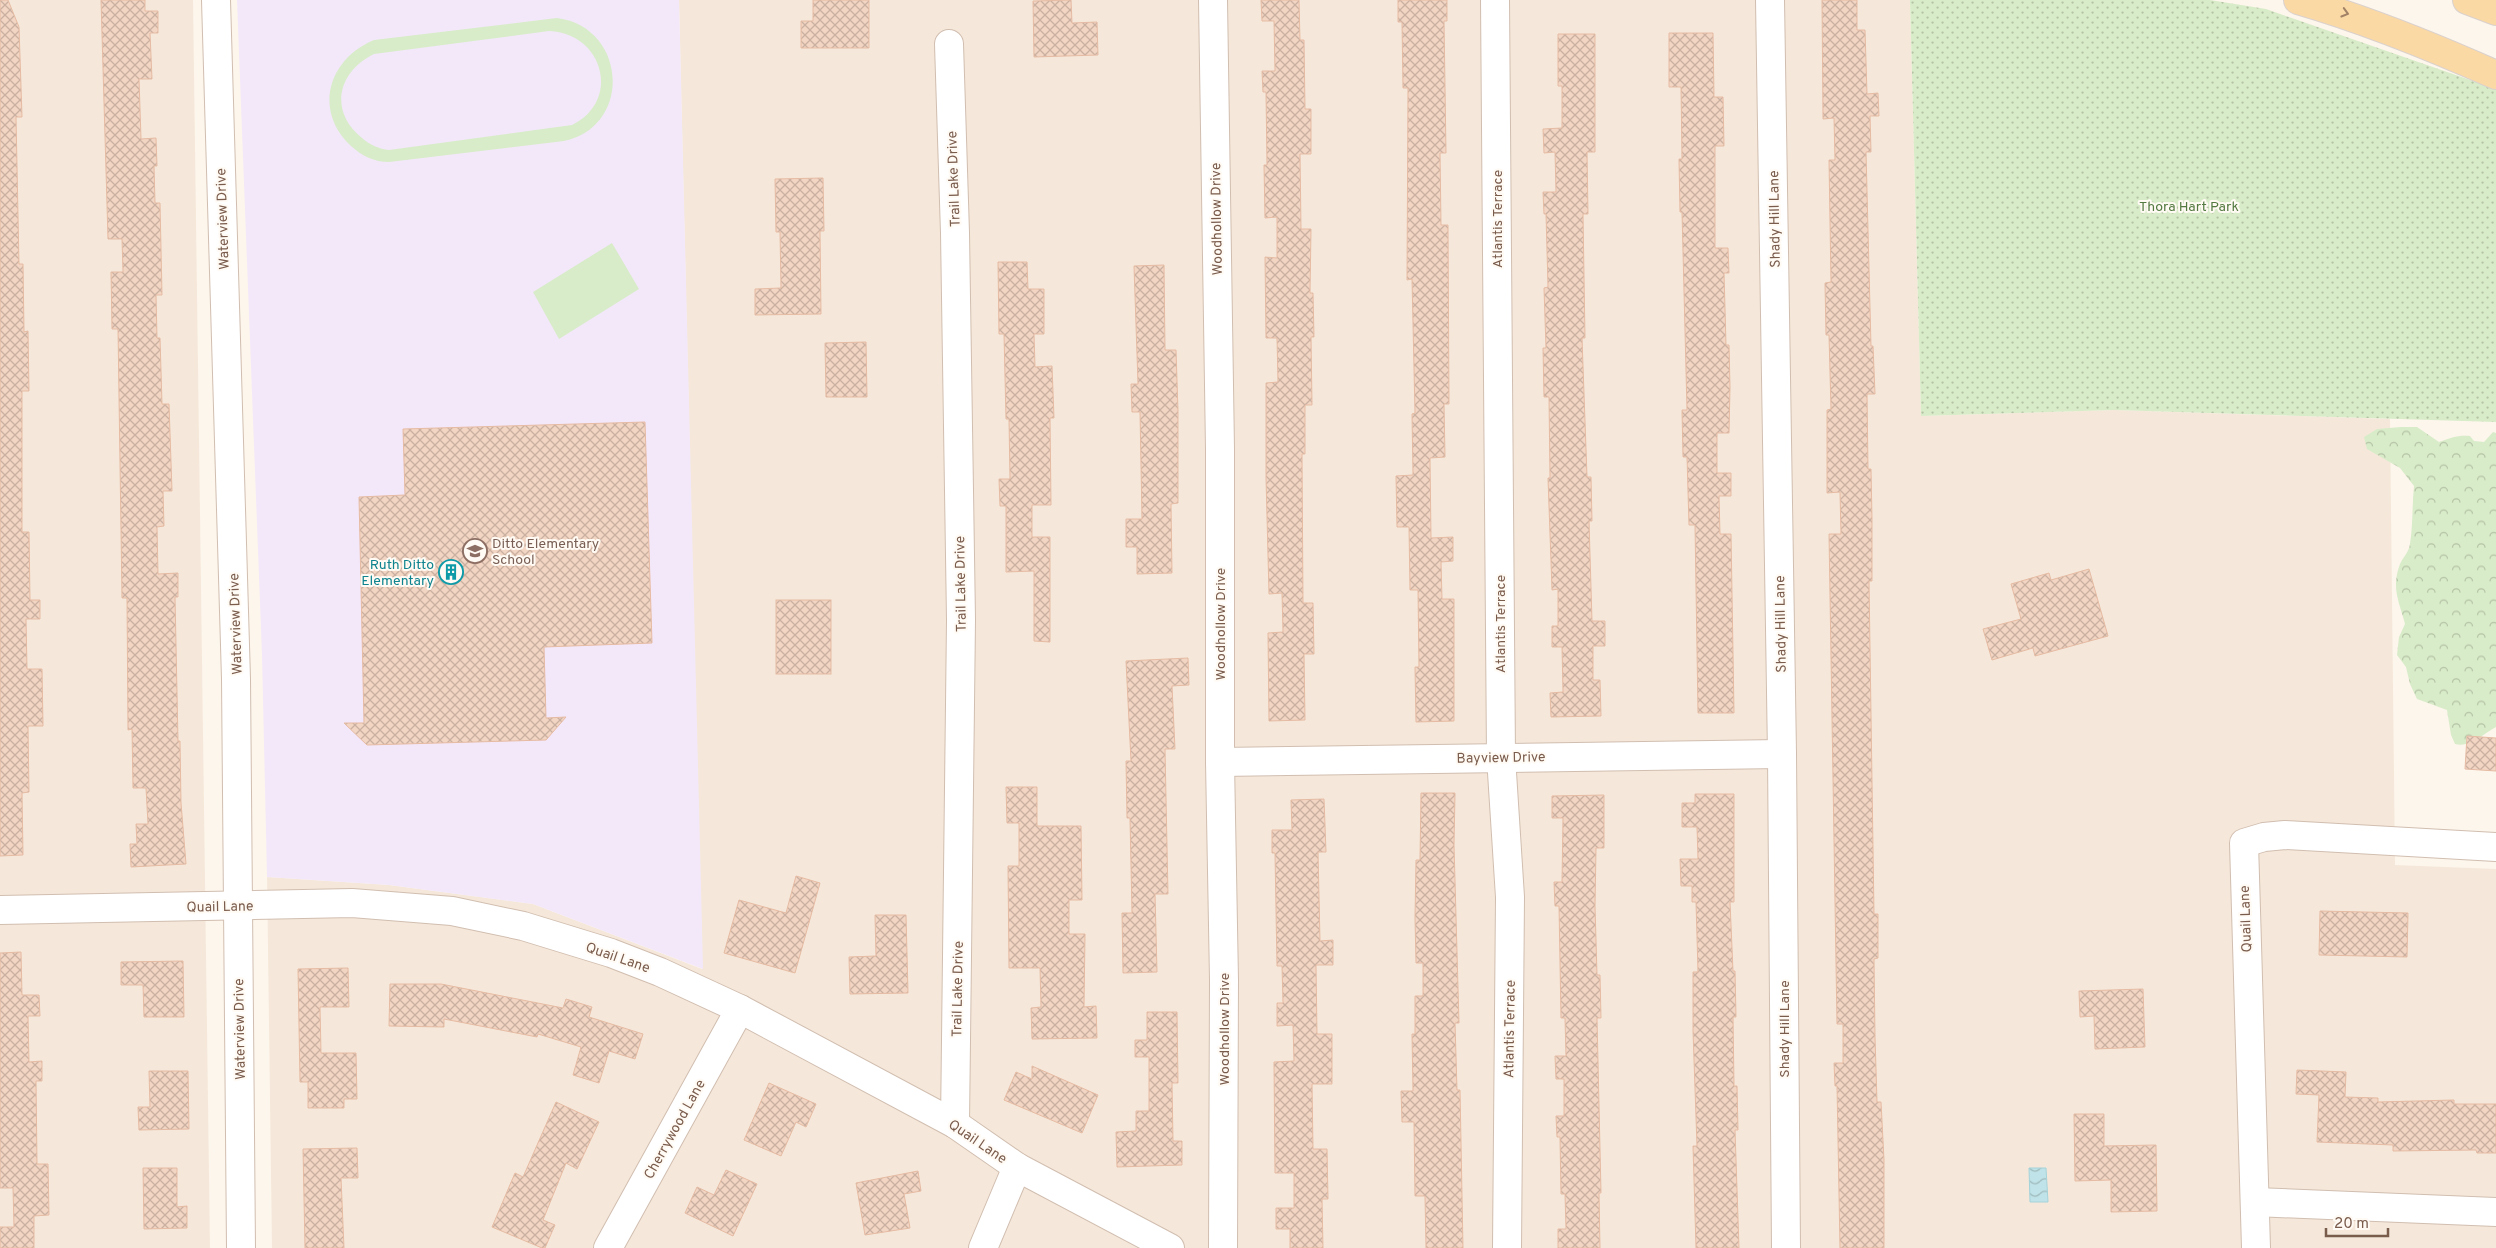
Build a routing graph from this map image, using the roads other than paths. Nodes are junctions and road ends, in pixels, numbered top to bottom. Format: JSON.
{"nodes":[{"id":1,"x":216,"y":0,"type":"edge"},
{"id":2,"x":1213,"y":0,"type":"edge"},
{"id":3,"x":1495,"y":0,"type":"edge"},
{"id":4,"x":1770,"y":0,"type":"edge"},
{"id":5,"x":2298,"y":0,"type":"edge"},
{"id":6,"x":2467,"y":0,"type":"edge"},
{"id":7,"x":2496,"y":11,"type":"edge"},
{"id":8,"x":949,"y":44,"type":"dead end"},
{"id":9,"x":2496,"y":75,"type":"edge"},
{"id":10,"x":1782,"y":754,"type":"junction"},
{"id":11,"x":1501,"y":757,"type":"junction"},
{"id":12,"x":1220,"y":762,"type":"junction"},
{"id":13,"x":2496,"y":847,"type":"edge"},
{"id":14,"x":238,"y":906,"type":"junction"},
{"id":15,"x":0,"y":910,"type":"edge"},
{"id":16,"x":740,"y":1009,"type":"junction"},
{"id":17,"x":955,"y":1124,"type":"junction"},
{"id":18,"x":1017,"y":1167,"type":"junction"},
{"id":19,"x":2255,"y":1202,"type":"junction"},
{"id":20,"x":2496,"y":1212,"type":"edge"},
{"id":21,"x":241,"y":1248,"type":"edge"},
{"id":22,"x":608,"y":1248,"type":"edge"},
{"id":23,"x":983,"y":1248,"type":"edge"},
{"id":24,"x":1170,"y":1248,"type":"edge"},
{"id":25,"x":1223,"y":1248,"type":"edge"},
{"id":26,"x":1506,"y":1248,"type":"edge"},
{"id":27,"x":1786,"y":1248,"type":"edge"},
{"id":28,"x":2256,"y":1248,"type":"edge"}],
"edges":[{"from":1,"to":14,"type":"street","name":"Waterview Drive"},
{"from":2,"to":12,"type":"street","name":"Woodhollow Drive"},
{"from":3,"to":11,"type":"street","name":"Atlantis Terrace"},
{"from":4,"to":10,"type":"street","name":"Shady Hill Lane"},
{"from":5,"to":9,"type":"main road","one_way":true},
{"from":6,"to":7,"type":"main road"},
{"from":8,"to":17,"type":"street","name":"Trail Lake Drive"},
{"from":10,"to":11,"type":"street","name":"Bayview Drive"},
{"from":10,"to":27,"type":"street","name":"Shady Hill Lane"},
{"from":11,"to":12,"type":"street","name":"Bayview Drive"},
{"from":11,"to":26,"type":"street","name":"Atlantis Terrace"},
{"from":12,"to":25,"type":"street","name":"Woodhollow Drive"},
{"from":13,"to":19,"type":"street","name":"Quail Lane"},
{"from":14,"to":15,"type":"street","name":"Quail Lane"},
{"from":14,"to":16,"type":"street","name":"Quail Lane"},
{"from":14,"to":21,"type":"street","name":"Waterview Drive"},
{"from":16,"to":17,"type":"street","name":"Quail Lane"},
{"from":16,"to":22,"type":"street","name":"Cherrywood Lane"},
{"from":17,"to":18,"type":"street","name":"Quail Lane"},
{"from":18,"to":23,"type":"street"},
{"from":18,"to":24,"type":"street","name":"Quail Lane"},
{"from":19,"to":20,"type":"street"},
{"from":19,"to":28,"type":"street","name":"Quail Lane"}]}
